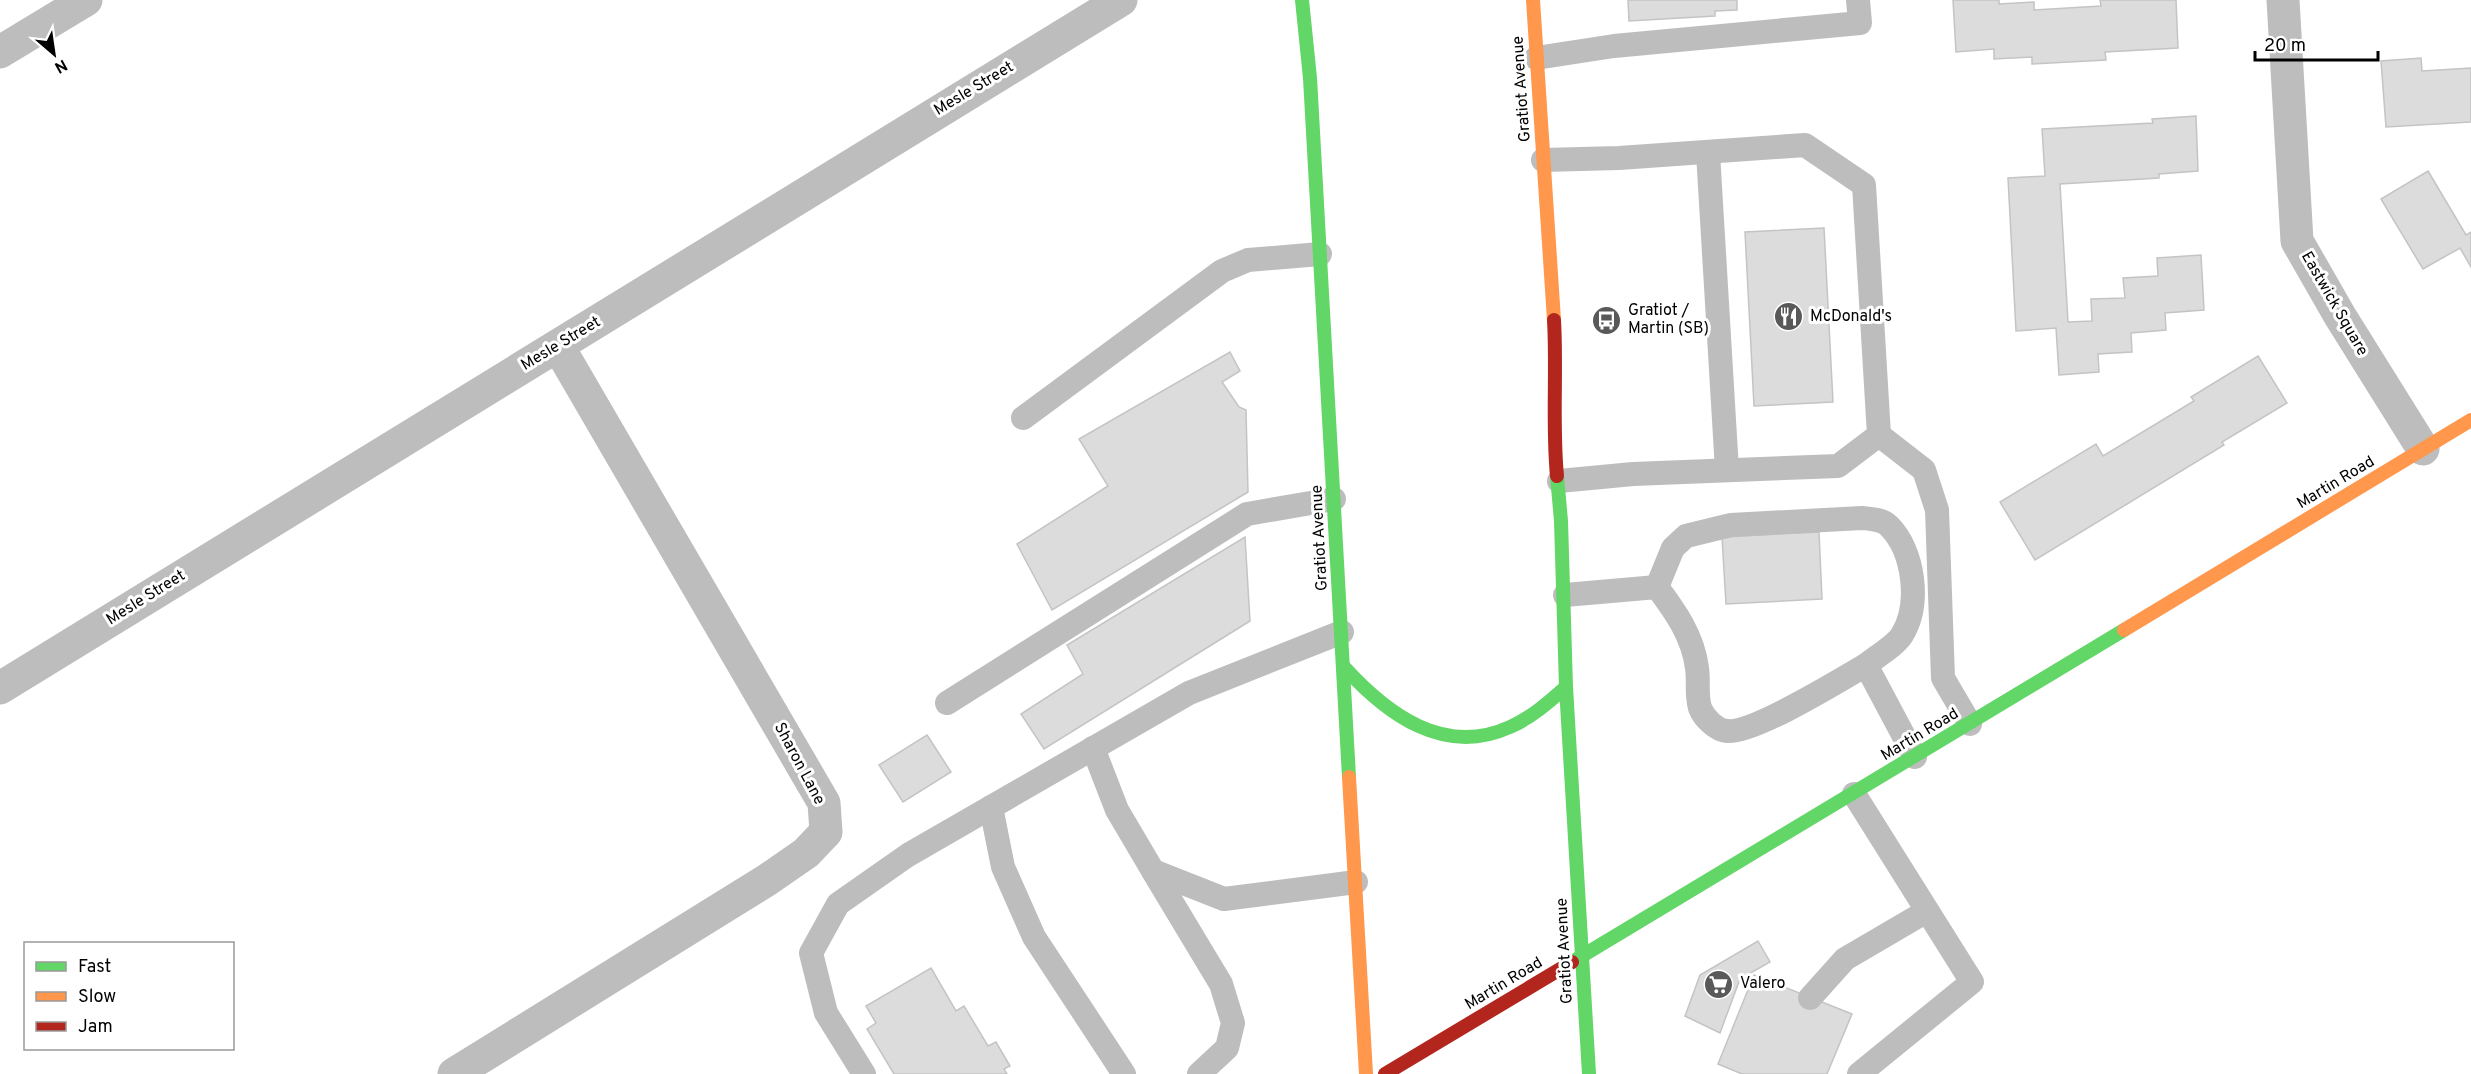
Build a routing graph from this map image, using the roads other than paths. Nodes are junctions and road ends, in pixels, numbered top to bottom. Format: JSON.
{"nodes":[{"id":1,"x":87,"y":0,"type":"edge"},
{"id":2,"x":1302,"y":0,"type":"edge"},
{"id":3,"x":1533,"y":0,"type":"edge"},
{"id":4,"x":1858,"y":0,"type":"edge"},
{"id":5,"x":2283,"y":0,"type":"edge"},
{"id":6,"x":1119,"y":1,"type":"edge"},
{"id":7,"x":0,"y":52,"type":"edge"},
{"id":8,"x":1536,"y":58,"type":"junction"},
{"id":9,"x":1708,"y":153,"type":"junction"},
{"id":10,"x":1543,"y":160,"type":"junction"},
{"id":11,"x":1320,"y":254,"type":"junction"},
{"id":12,"x":558,"y":346,"type":"junction"},
{"id":13,"x":1023,"y":418,"type":"dead end"},
{"id":14,"x":2471,"y":420,"type":"edge"},
{"id":15,"x":1879,"y":435,"type":"junction"},
{"id":16,"x":2423,"y":449,"type":"junction"},
{"id":17,"x":1727,"y":470,"type":"junction"},
{"id":18,"x":1559,"y":481,"type":"junction"},
{"id":19,"x":1334,"y":499,"type":"junction"},
{"id":20,"x":1657,"y":586,"type":"junction"},
{"id":21,"x":1564,"y":595,"type":"junction"},
{"id":22,"x":1342,"y":632,"type":"junction"},
{"id":23,"x":1866,"y":665,"type":"junction"},
{"id":24,"x":1345,"y":668,"type":"junction"},
{"id":25,"x":1566,"y":687,"type":"junction"},
{"id":26,"x":0,"y":688,"type":"edge"},
{"id":27,"x":947,"y":703,"type":"dead end"},
{"id":28,"x":1970,"y":724,"type":"junction"},
{"id":29,"x":1094,"y":748,"type":"junction"},
{"id":30,"x":1915,"y":757,"type":"junction"},
{"id":31,"x":1854,"y":794,"type":"junction"},
{"id":32,"x":991,"y":807,"type":"junction"},
{"id":33,"x":1153,"y":871,"type":"junction"},
{"id":34,"x":1356,"y":882,"type":"junction"},
{"id":35,"x":1927,"y":911,"type":"junction"},
{"id":36,"x":1582,"y":957,"type":"junction"},
{"id":37,"x":1810,"y":998,"type":"dead end"},
{"id":38,"x":454,"y":1074,"type":"edge"},
{"id":39,"x":864,"y":1074,"type":"edge"},
{"id":40,"x":1124,"y":1074,"type":"edge"},
{"id":41,"x":1199,"y":1074,"type":"edge"},
{"id":42,"x":1366,"y":1074,"type":"edge"},
{"id":43,"x":1385,"y":1074,"type":"edge"},
{"id":44,"x":1589,"y":1074,"type":"edge"},
{"id":45,"x":1859,"y":1074,"type":"edge"}],
"edges":[{"from":1,"to":7,"type":"street"},
{"from":2,"to":11,"type":"main road","name":"Gratiot Avenue"},
{"from":3,"to":8,"type":"main road","name":"Gratiot Avenue"},
{"from":4,"to":8,"type":"lane"},
{"from":5,"to":16,"type":"street","name":"Eastwick Square"},
{"from":6,"to":12,"type":"street","name":"Mesle Street"},
{"from":8,"to":10,"type":"main road","name":"Gratiot Avenue"},
{"from":9,"to":10,"type":"lane"},
{"from":9,"to":15,"type":"lane"},
{"from":9,"to":17,"type":"lane"},
{"from":10,"to":18,"type":"main road","name":"Gratiot Avenue"},
{"from":11,"to":13,"type":"lane"},
{"from":11,"to":19,"type":"main road","name":"Gratiot Avenue"},
{"from":12,"to":26,"type":"street","name":"Mesle Street"},
{"from":12,"to":38,"type":"street","name":"Sharon Lane"},
{"from":14,"to":16,"type":"main road","name":"Martin Road"},
{"from":15,"to":17,"type":"lane"},
{"from":15,"to":28,"type":"lane"},
{"from":16,"to":28,"type":"main road","name":"Martin Road"},
{"from":17,"to":18,"type":"lane"},
{"from":18,"to":21,"type":"main road","name":"Gratiot Avenue"},
{"from":19,"to":22,"type":"main road","name":"Gratiot Avenue"},
{"from":19,"to":27,"type":"lane"},
{"from":20,"to":21,"type":"lane"},
{"from":20,"to":23,"type":"lane"},
{"from":20,"to":23,"type":"lane"},
{"from":21,"to":25,"type":"main road","name":"Gratiot Avenue"},
{"from":22,"to":24,"type":"main road","name":"Gratiot Avenue"},
{"from":22,"to":29,"type":"lane"},
{"from":23,"to":30,"type":"lane"},
{"from":24,"to":25,"type":"main road"},
{"from":24,"to":34,"type":"main road","name":"Gratiot Avenue"},
{"from":25,"to":36,"type":"main road","name":"Gratiot Avenue"},
{"from":28,"to":30,"type":"main road","name":"Martin Road"},
{"from":29,"to":32,"type":"lane"},
{"from":29,"to":33,"type":"lane"},
{"from":30,"to":31,"type":"main road","name":"Martin Road"},
{"from":31,"to":35,"type":"lane"},
{"from":31,"to":36,"type":"main road","name":"Martin Road"},
{"from":32,"to":39,"type":"lane"},
{"from":32,"to":40,"type":"lane"},
{"from":33,"to":34,"type":"lane"},
{"from":33,"to":41,"type":"lane"},
{"from":34,"to":42,"type":"main road","name":"Gratiot Avenue"},
{"from":35,"to":37,"type":"lane"},
{"from":35,"to":45,"type":"lane"},
{"from":36,"to":43,"type":"main road","name":"Martin Road"},
{"from":36,"to":44,"type":"main road","name":"Gratiot Avenue"}]}
